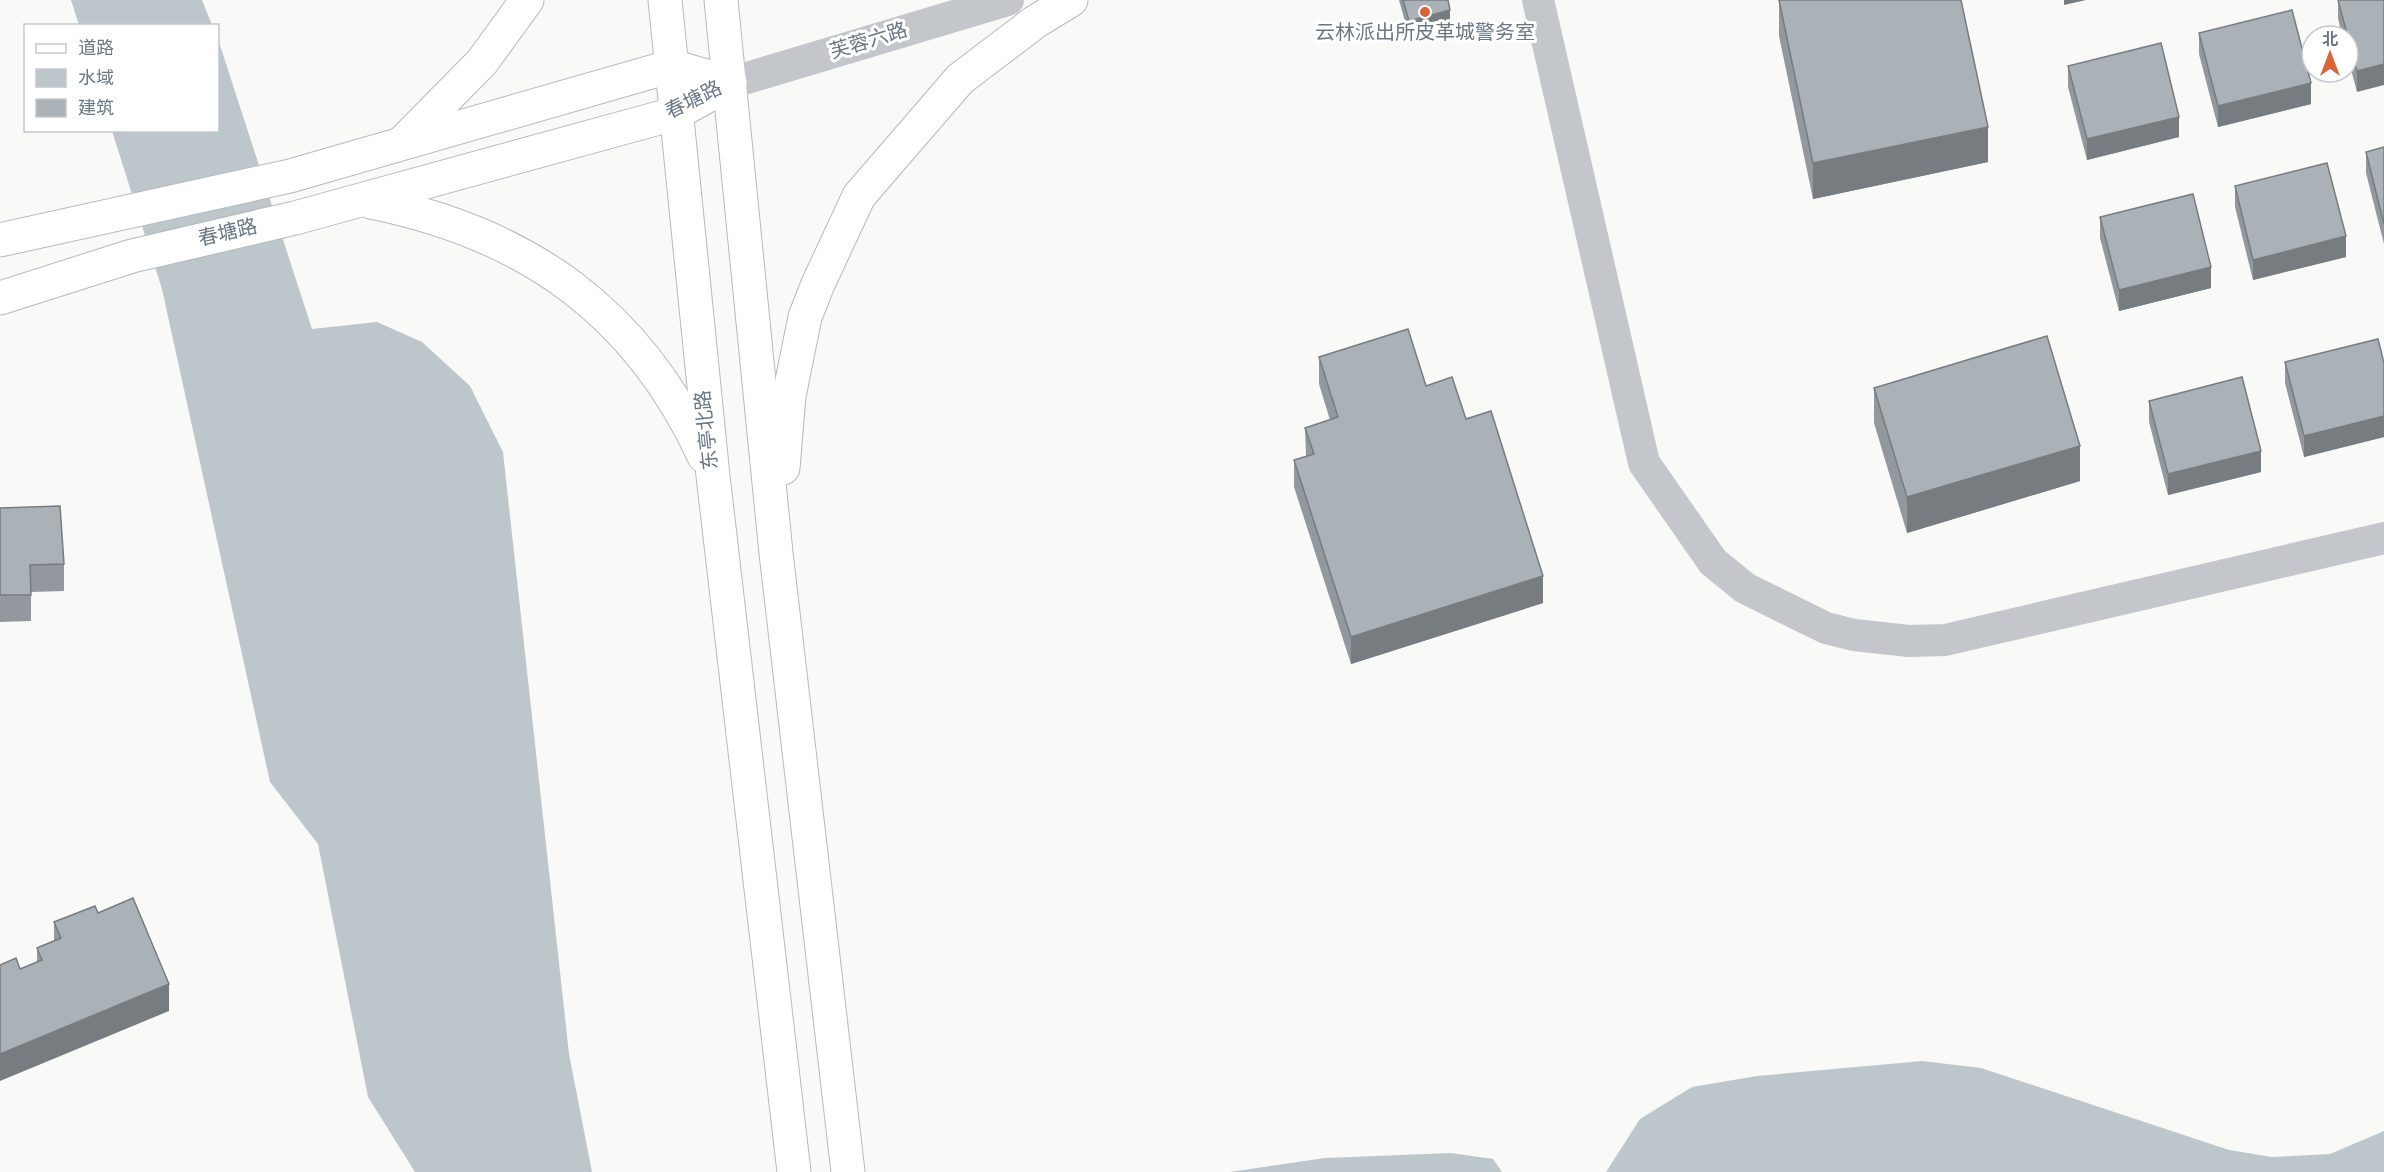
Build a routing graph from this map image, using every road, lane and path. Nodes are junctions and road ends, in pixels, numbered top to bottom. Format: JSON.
{"nodes":[{"id":1,"x":527,"y":0,"type":"edge"},
{"id":2,"x":665,"y":0,"type":"edge"},
{"id":3,"x":721,"y":0,"type":"edge"},
{"id":4,"x":1008,"y":0,"type":"edge"},
{"id":5,"x":1071,"y":0,"type":"edge"},
{"id":6,"x":1538,"y":0,"type":"edge"},
{"id":7,"x":672,"y":66,"type":"junction"},
{"id":8,"x":730,"y":83,"type":"junction"},
{"id":9,"x":677,"y":113,"type":"junction"},
{"id":10,"x":400,"y":144,"type":"junction"},
{"id":11,"x":363,"y":200,"type":"junction"},
{"id":12,"x":0,"y":240,"type":"edge"},
{"id":13,"x":0,"y":298,"type":"edge"},
{"id":14,"x":713,"y":476,"type":"junction"},
{"id":15,"x":2384,"y":538,"type":"edge"},
{"id":16,"x":776,"y":553,"type":"junction"},
{"id":17,"x":794,"y":1172,"type":"edge"},
{"id":18,"x":848,"y":1172,"type":"edge"}],
"edges":[{"from":1,"to":10,"type":"main road"},
{"from":2,"to":7,"type":"main road","name":"东亭北路"},
{"from":3,"to":8,"type":"main road"},
{"from":4,"to":8,"type":"street","name":"芙蓉六路"},
{"from":5,"to":16,"type":"main road"},
{"from":6,"to":15,"type":"street"},
{"from":7,"to":8,"type":"main road","name":"春塘路"},
{"from":7,"to":9,"type":"main road","name":"东亭北路"},
{"from":7,"to":10,"type":"main road","name":"春塘路"},
{"from":8,"to":9,"type":"main road","name":"春塘路"},
{"from":8,"to":16,"type":"main road"},
{"from":9,"to":11,"type":"main road","name":"春塘路"},
{"from":9,"to":14,"type":"main road","name":"东亭北路"},
{"from":10,"to":12,"type":"main road","name":"春塘路"},
{"from":11,"to":13,"type":"main road","name":"春塘路"},
{"from":11,"to":14,"type":"main road"},
{"from":14,"to":17,"type":"main road","name":"东亭北路"},
{"from":16,"to":18,"type":"main road"}]}
